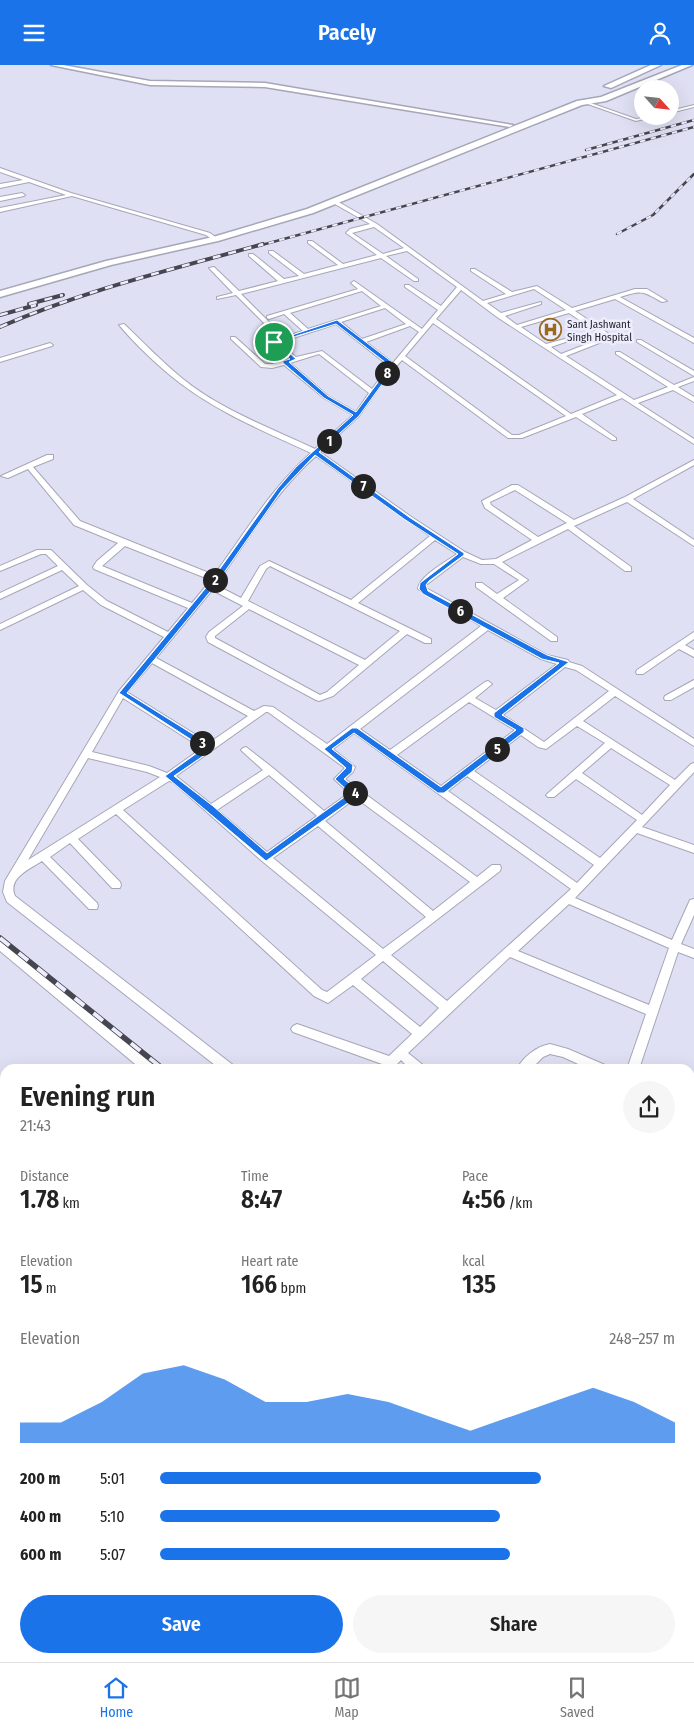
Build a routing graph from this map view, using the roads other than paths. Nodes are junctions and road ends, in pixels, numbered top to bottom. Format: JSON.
{"nodes":[{"id":1,"x":54,"y":65,"type":"edge"},
{"id":2,"x":673,"y":65,"type":"edge"},
{"id":3,"x":688,"y":65,"type":"edge"},
{"id":4,"x":653,"y":66,"type":"edge"},
{"id":5,"x":585,"y":101,"type":"junction"},
{"id":6,"x":694,"y":106,"type":"edge"},
{"id":7,"x":679,"y":110,"type":"edge"},
{"id":8,"x":634,"y":119,"type":"edge"},
{"id":9,"x":510,"y":125,"type":"junction"},
{"id":10,"x":1,"y":172,"type":"edge"},
{"id":11,"x":30,"y":179,"type":"junction"},
{"id":12,"x":0,"y":186,"type":"edge"},
{"id":13,"x":22,"y":195,"type":"dead end"},
{"id":14,"x":72,"y":195,"type":"junction"},
{"id":15,"x":0,"y":199,"type":"edge"},
{"id":16,"x":335,"y":202,"type":"junction"},
{"id":17,"x":0,"y":210,"type":"edge"},
{"id":18,"x":375,"y":225,"type":"junction"},
{"id":19,"x":212,"y":236,"type":"junction"},
{"id":20,"x":310,"y":242,"type":"dead end"},
{"id":21,"x":408,"y":249,"type":"junction"},
{"id":22,"x":271,"y":251,"type":"dead end"},
{"id":23,"x":251,"y":255,"type":"dead end"},
{"id":24,"x":382,"y":255,"type":"junction"},
{"id":25,"x":342,"y":266,"type":"junction"},
{"id":26,"x":212,"y":268,"type":"dead end"},
{"id":27,"x":474,"y":270,"type":"dead end"},
{"id":28,"x":303,"y":276,"type":"junction"},
{"id":29,"x":416,"y":280,"type":"dead end"},
{"id":30,"x":282,"y":281,"type":"junction"},
{"id":31,"x":354,"y":283,"type":"dead end"},
{"id":32,"x":407,"y":286,"type":"dead end"},
{"id":33,"x":0,"y":287,"type":"edge"},
{"id":34,"x":460,"y":288,"type":"junction"},
{"id":35,"x":363,"y":289,"type":"junction"},
{"id":36,"x":236,"y":293,"type":"junction"},
{"id":37,"x":0,"y":294,"type":"edge"},
{"id":38,"x":510,"y":294,"type":"junction"},
{"id":39,"x":616,"y":297,"type":"junction"},
{"id":40,"x":219,"y":298,"type":"dead end"},
{"id":41,"x":664,"y":301,"type":"dead end"},
{"id":42,"x":482,"y":303,"type":"junction"},
{"id":43,"x":539,"y":303,"type":"dead end"},
{"id":44,"x":386,"y":306,"type":"junction"},
{"id":45,"x":441,"y":309,"type":"junction"},
{"id":46,"x":571,"y":311,"type":"junction"},
{"id":47,"x":285,"y":312,"type":"junction"},
{"id":48,"x":500,"y":316,"type":"junction"},
{"id":49,"x":269,"y":317,"type":"dead end"},
{"id":50,"x":432,"y":319,"type":"junction"},
{"id":51,"x":337,"y":322,"type":"junction"},
{"id":52,"x":411,"y":324,"type":"junction"},
{"id":53,"x":122,"y":325,"type":"dead end"},
{"id":54,"x":516,"y":327,"type":"junction"},
{"id":55,"x":307,"y":331,"type":"junction"},
{"id":56,"x":422,"y":332,"type":"junction"},
{"id":57,"x":578,"y":336,"type":"dead end"},
{"id":58,"x":233,"y":338,"type":"dead end"},
{"id":59,"x":362,"y":341,"type":"junction"},
{"id":60,"x":639,"y":341,"type":"dead end"},
{"id":61,"x":694,"y":341,"type":"edge"},
{"id":62,"x":274,"y":342,"type":"junction"},
{"id":63,"x":50,"y":345,"type":"dead end"},
{"id":64,"x":546,"y":347,"type":"junction"},
{"id":65,"x":618,"y":353,"type":"dead end"},
{"id":66,"x":401,"y":356,"type":"junction"},
{"id":67,"x":561,"y":357,"type":"junction"},
{"id":68,"x":294,"y":359,"type":"junction"},
{"id":69,"x":0,"y":360,"type":"edge"},
{"id":70,"x":285,"y":362,"type":"junction"},
{"id":71,"x":393,"y":365,"type":"junction"},
{"id":72,"x":694,"y":374,"type":"edge"},
{"id":73,"x":694,"y":379,"type":"edge"},
{"id":74,"x":672,"y":388,"type":"junction"},
{"id":75,"x":373,"y":393,"type":"junction"},
{"id":76,"x":622,"y":396,"type":"junction"},
{"id":77,"x":694,"y":400,"type":"edge"},
{"id":78,"x":632,"y":403,"type":"junction"},
{"id":79,"x":357,"y":415,"type":"junction"},
{"id":80,"x":574,"y":415,"type":"junction"},
{"id":81,"x":614,"y":439,"type":"dead end"},
{"id":82,"x":694,"y":442,"type":"edge"},
{"id":83,"x":315,"y":452,"type":"junction"},
{"id":84,"x":50,"y":457,"type":"dead end"},
{"id":85,"x":694,"y":462,"type":"edge"},
{"id":86,"x":29,"y":466,"type":"junction"},
{"id":87,"x":5,"y":476,"type":"dead end"},
{"id":88,"x":628,"y":499,"type":"junction"},
{"id":89,"x":571,"y":524,"type":"junction"},
{"id":90,"x":435,"y":537,"type":"junction"},
{"id":91,"x":537,"y":540,"type":"junction"},
{"id":92,"x":123,"y":543,"type":"junction"},
{"id":93,"x":694,"y":544,"type":"edge"},
{"id":94,"x":462,"y":554,"type":"junction"},
{"id":95,"x":495,"y":561,"type":"junction"},
{"id":96,"x":63,"y":567,"type":"junction"},
{"id":97,"x":0,"y":569,"type":"edge"},
{"id":98,"x":628,"y":569,"type":"dead end"},
{"id":99,"x":213,"y":583,"type":"junction"},
{"id":100,"x":479,"y":585,"type":"dead end"},
{"id":101,"x":84,"y":587,"type":"junction"},
{"id":102,"x":0,"y":596,"type":"edge"},
{"id":103,"x":497,"y":598,"type":"junction"},
{"id":104,"x":352,"y":603,"type":"junction"},
{"id":105,"x":246,"y":604,"type":"junction"},
{"id":106,"x":194,"y":607,"type":"junction"},
{"id":107,"x":2,"y":623,"type":"edge"},
{"id":108,"x":487,"y":626,"type":"junction"},
{"id":109,"x":406,"y":630,"type":"junction"},
{"id":110,"x":694,"y":635,"type":"edge"},
{"id":111,"x":169,"y":636,"type":"junction"},
{"id":112,"x":554,"y":639,"type":"dead end"},
{"id":113,"x":428,"y":641,"type":"dead end"},
{"id":114,"x":679,"y":645,"type":"junction"},
{"id":115,"x":694,"y":654,"type":"edge"},
{"id":116,"x":150,"y":658,"type":"junction"},
{"id":117,"x":565,"y":662,"type":"junction"},
{"id":118,"x":365,"y":664,"type":"junction"},
{"id":119,"x":640,"y":672,"type":"dead end"},
{"id":120,"x":694,"y":683,"type":"edge"},
{"id":121,"x":488,"y":684,"type":"dead end"},
{"id":122,"x":616,"y":691,"type":"junction"},
{"id":123,"x":122,"y":693,"type":"junction"},
{"id":124,"x":469,"y":698,"type":"junction"},
{"id":125,"x":668,"y":698,"type":"dead end"},
{"id":126,"x":254,"y":715,"type":"junction"},
{"id":127,"x":496,"y":715,"type":"junction"},
{"id":128,"x":578,"y":722,"type":"junction"},
{"id":129,"x":354,"y":729,"type":"junction"},
{"id":130,"x":521,"y":730,"type":"junction"},
{"id":131,"x":611,"y":743,"type":"junction"},
{"id":132,"x":694,"y":743,"type":"edge"},
{"id":133,"x":209,"y":748,"type":"junction"},
{"id":134,"x":327,"y":749,"type":"junction"},
{"id":135,"x":246,"y":750,"type":"dead end"},
{"id":136,"x":84,"y":754,"type":"junction"},
{"id":137,"x":390,"y":755,"type":"junction"},
{"id":138,"x":692,"y":769,"type":"edge"},
{"id":139,"x":270,"y":771,"type":"junction"},
{"id":140,"x":467,"y":771,"type":"junction"},
{"id":141,"x":576,"y":774,"type":"junction"},
{"id":142,"x":169,"y":776,"type":"junction"},
{"id":143,"x":675,"y":784,"type":"junction"},
{"id":144,"x":441,"y":791,"type":"junction"},
{"id":145,"x":356,"y":793,"type":"junction"},
{"id":146,"x":551,"y":795,"type":"dead end"},
{"id":147,"x":116,"y":809,"type":"junction"},
{"id":148,"x":210,"y":809,"type":"junction"},
{"id":149,"x":320,"y":818,"type":"junction"},
{"id":150,"x":643,"y":820,"type":"junction"},
{"id":151,"x":635,"y":828,"type":"junction"},
{"id":152,"x":71,"y":838,"type":"junction"},
{"id":153,"x":694,"y":849,"type":"edge"},
{"id":154,"x":43,"y":856,"type":"junction"},
{"id":155,"x":266,"y":858,"type":"junction"},
{"id":156,"x":601,"y":864,"type":"junction"},
{"id":157,"x":496,"y":868,"type":"dead end"},
{"id":158,"x":14,"y":874,"type":"junction"},
{"id":159,"x":477,"y":882,"type":"junction"},
{"id":160,"x":116,"y":885,"type":"dead end"},
{"id":161,"x":578,"y":889,"type":"junction"},
{"id":162,"x":568,"y":899,"type":"junction"},
{"id":163,"x":694,"y":903,"type":"edge"},
{"id":164,"x":93,"y":906,"type":"dead end"},
{"id":165,"x":432,"y":916,"type":"junction"},
{"id":166,"x":0,"y":945,"type":"edge"},
{"id":167,"x":675,"y":946,"type":"junction"},
{"id":168,"x":509,"y":952,"type":"junction"},
{"id":169,"x":694,"y":954,"type":"edge"},
{"id":170,"x":384,"y":956,"type":"junction"},
{"id":171,"x":354,"y":979,"type":"junction"},
{"id":172,"x":446,"y":1008,"type":"junction"},
{"id":173,"x":653,"y":1012,"type":"junction"},
{"id":174,"x":297,"y":1029,"type":"dead end"},
{"id":175,"x":420,"y":1033,"type":"junction"},
{"id":176,"x":400,"y":1053,"type":"junction"},
{"id":177,"x":144,"y":1064,"type":"edge"},
{"id":178,"x":223,"y":1064,"type":"edge"},
{"id":179,"x":382,"y":1064,"type":"edge"},
{"id":180,"x":389,"y":1064,"type":"edge"},
{"id":181,"x":413,"y":1064,"type":"edge"},
{"id":182,"x":528,"y":1064,"type":"edge"},
{"id":183,"x":590,"y":1064,"type":"edge"},
{"id":184,"x":634,"y":1064,"type":"edge"}],
"edges":[{"from":1,"to":9,"type":"street"},
{"from":2,"to":5,"type":"highway"},
{"from":3,"to":5,"type":"highway"},
{"from":4,"to":9,"type":"highway"},
{"from":5,"to":8,"type":"street"},
{"from":5,"to":16,"type":"highway"},
{"from":6,"to":7,"type":"street"},
{"from":9,"to":19,"type":"highway"},
{"from":10,"to":11,"type":"street"},
{"from":11,"to":12,"type":"street"},
{"from":11,"to":14,"type":"street"},
{"from":13,"to":15,"type":"street"},
{"from":14,"to":17,"type":"street"},
{"from":14,"to":19,"type":"street"},
{"from":16,"to":18,"type":"street"},
{"from":16,"to":19,"type":"highway"},
{"from":18,"to":21,"type":"street"},
{"from":18,"to":24,"type":"street"},
{"from":19,"to":33,"type":"highway"},
{"from":19,"to":37,"type":"highway"},
{"from":20,"to":25,"type":"street"},
{"from":21,"to":24,"type":"street"},
{"from":21,"to":34,"type":"street"},
{"from":22,"to":28,"type":"street"},
{"from":23,"to":30,"type":"street"},
{"from":24,"to":25,"type":"street"},
{"from":24,"to":29,"type":"street"},
{"from":25,"to":28,"type":"street"},
{"from":26,"to":36,"type":"street"},
{"from":27,"to":38,"type":"street"},
{"from":28,"to":30,"type":"street"},
{"from":30,"to":36,"type":"street"},
{"from":31,"to":35,"type":"street"},
{"from":32,"to":45,"type":"street"},
{"from":34,"to":42,"type":"street"},
{"from":34,"to":45,"type":"street"},
{"from":35,"to":44,"type":"street"},
{"from":35,"to":47,"type":"street"},
{"from":36,"to":40,"type":"street"},
{"from":36,"to":62,"type":"street"},
{"from":38,"to":42,"type":"street"},
{"from":38,"to":46,"type":"street"},
{"from":39,"to":41,"type":"street"},
{"from":39,"to":46,"type":"street"},
{"from":39,"to":61,"type":"street"},
{"from":42,"to":48,"type":"street"},
{"from":43,"to":48,"type":"street"},
{"from":44,"to":51,"type":"street"},
{"from":44,"to":52,"type":"street"},
{"from":45,"to":50,"type":"street"},
{"from":46,"to":54,"type":"street"},
{"from":46,"to":67,"type":"street"},
{"from":47,"to":49,"type":"street"},
{"from":47,"to":55,"type":"street"},
{"from":48,"to":54,"type":"street"},
{"from":50,"to":56,"type":"street"},
{"from":50,"to":80,"type":"street"},
{"from":51,"to":55,"type":"street"},
{"from":51,"to":59,"type":"street"},
{"from":52,"to":56,"type":"street"},
{"from":52,"to":59,"type":"street"},
{"from":53,"to":83,"type":"street"},
{"from":54,"to":64,"type":"street"},
{"from":55,"to":62,"type":"street"},
{"from":56,"to":66,"type":"street"},
{"from":57,"to":64,"type":"street"},
{"from":58,"to":70,"type":"street"},
{"from":59,"to":71,"type":"street"},
{"from":60,"to":72,"type":"street"},
{"from":62,"to":68,"type":"street"},
{"from":63,"to":69,"type":"street"},
{"from":64,"to":67,"type":"street"},
{"from":65,"to":74,"type":"street"},
{"from":66,"to":71,"type":"street"},
{"from":66,"to":80,"type":"street"},
{"from":67,"to":76,"type":"street"},
{"from":68,"to":70,"type":"street"},
{"from":68,"to":75,"type":"street"},
{"from":70,"to":79,"type":"street"},
{"from":71,"to":75,"type":"street"},
{"from":73,"to":74,"type":"street"},
{"from":74,"to":77,"type":"street"},
{"from":74,"to":78,"type":"street"},
{"from":75,"to":79,"type":"street"},
{"from":76,"to":78,"type":"street"},
{"from":76,"to":80,"type":"street"},
{"from":78,"to":82,"type":"street"},
{"from":79,"to":83,"type":"street"},
{"from":80,"to":81,"type":"street"},
{"from":83,"to":90,"type":"street"},
{"from":83,"to":99,"type":"street"},
{"from":84,"to":86,"type":"street"},
{"from":85,"to":88,"type":"street"},
{"from":86,"to":87,"type":"street"},
{"from":86,"to":92,"type":"street"},
{"from":88,"to":89,"type":"street"},
{"from":88,"to":93,"type":"street"},
{"from":89,"to":91,"type":"street"},
{"from":89,"to":91,"type":"street"},
{"from":89,"to":98,"type":"street"},
{"from":90,"to":94,"type":"street"},
{"from":90,"to":104,"type":"street"},
{"from":91,"to":95,"type":"street"},
{"from":92,"to":99,"type":"street"},
{"from":92,"to":106,"type":"street"},
{"from":94,"to":95,"type":"street"},
{"from":94,"to":108,"type":"street"},
{"from":95,"to":103,"type":"street"},
{"from":96,"to":97,"type":"street"},
{"from":96,"to":101,"type":"street"},
{"from":96,"to":102,"type":"street"},
{"from":99,"to":105,"type":"street"},
{"from":99,"to":106,"type":"street"},
{"from":100,"to":103,"type":"street"},
{"from":101,"to":107,"type":"street"},
{"from":101,"to":111,"type":"street"},
{"from":103,"to":112,"type":"street"},
{"from":104,"to":105,"type":"street"},
{"from":104,"to":109,"type":"street"},
{"from":105,"to":118,"type":"street"},
{"from":105,"to":118,"type":"street"},
{"from":106,"to":111,"type":"street"},
{"from":108,"to":117,"type":"street"},
{"from":108,"to":129,"type":"street"},
{"from":109,"to":113,"type":"street"},
{"from":109,"to":118,"type":"street"},
{"from":110,"to":114,"type":"street"},
{"from":111,"to":116,"type":"street"},
{"from":114,"to":115,"type":"street"},
{"from":114,"to":119,"type":"street"},
{"from":116,"to":123,"type":"street"},
{"from":116,"to":126,"type":"street"},
{"from":117,"to":122,"type":"street"},
{"from":117,"to":127,"type":"street"},
{"from":120,"to":125,"type":"street"},
{"from":121,"to":124,"type":"street"},
{"from":122,"to":128,"type":"street"},
{"from":122,"to":132,"type":"street"},
{"from":123,"to":133,"type":"street"},
{"from":123,"to":136,"type":"street"},
{"from":124,"to":127,"type":"street"},
{"from":124,"to":137,"type":"street"},
{"from":126,"to":133,"type":"street"},
{"from":126,"to":134,"type":"street"},
{"from":127,"to":130,"type":"street"},
{"from":128,"to":130,"type":"street"},
{"from":128,"to":131,"type":"street"},
{"from":129,"to":134,"type":"street"},
{"from":129,"to":137,"type":"street"},
{"from":130,"to":140,"type":"street"},
{"from":131,"to":141,"type":"street"},
{"from":131,"to":143,"type":"street"},
{"from":133,"to":142,"type":"street"},
{"from":134,"to":145,"type":"street"},
{"from":135,"to":139,"type":"street"},
{"from":136,"to":142,"type":"street"},
{"from":136,"to":158,"type":"street"},
{"from":137,"to":144,"type":"street"},
{"from":138,"to":143,"type":"street"},
{"from":139,"to":148,"type":"street"},
{"from":139,"to":149,"type":"street"},
{"from":140,"to":144,"type":"street"},
{"from":140,"to":156,"type":"street"},
{"from":141,"to":146,"type":"street"},
{"from":141,"to":150,"type":"street"},
{"from":142,"to":147,"type":"street"},
{"from":142,"to":148,"type":"street"},
{"from":143,"to":150,"type":"street"},
{"from":144,"to":161,"type":"street"},
{"from":145,"to":149,"type":"street"},
{"from":145,"to":159,"type":"street"},
{"from":147,"to":152,"type":"street"},
{"from":147,"to":171,"type":"street"},
{"from":148,"to":155,"type":"street"},
{"from":149,"to":155,"type":"street"},
{"from":149,"to":165,"type":"street"},
{"from":150,"to":151,"type":"street"},
{"from":151,"to":153,"type":"street"},
{"from":151,"to":156,"type":"street"},
{"from":152,"to":154,"type":"street"},
{"from":152,"to":160,"type":"street"},
{"from":154,"to":158,"type":"street"},
{"from":154,"to":164,"type":"street"},
{"from":155,"to":170,"type":"street"},
{"from":156,"to":161,"type":"street"},
{"from":157,"to":159,"type":"street"},
{"from":158,"to":178,"type":"street"},
{"from":159,"to":165,"type":"street"},
{"from":161,"to":162,"type":"street"},
{"from":162,"to":167,"type":"street"},
{"from":162,"to":168,"type":"street"},
{"from":163,"to":167,"type":"street"},
{"from":165,"to":170,"type":"street"},
{"from":166,"to":177,"type":"street"},
{"from":167,"to":169,"type":"street"},
{"from":167,"to":173,"type":"street"},
{"from":168,"to":172,"type":"street"},
{"from":168,"to":173,"type":"street"},
{"from":170,"to":171,"type":"street"},
{"from":170,"to":172,"type":"street"},
{"from":171,"to":175,"type":"street"},
{"from":172,"to":175,"type":"street"},
{"from":173,"to":184,"type":"street"},
{"from":174,"to":179,"type":"street"},
{"from":175,"to":176,"type":"street"},
{"from":176,"to":180,"type":"street"},
{"from":176,"to":181,"type":"street"},
{"from":182,"to":183,"type":"street"}]}
